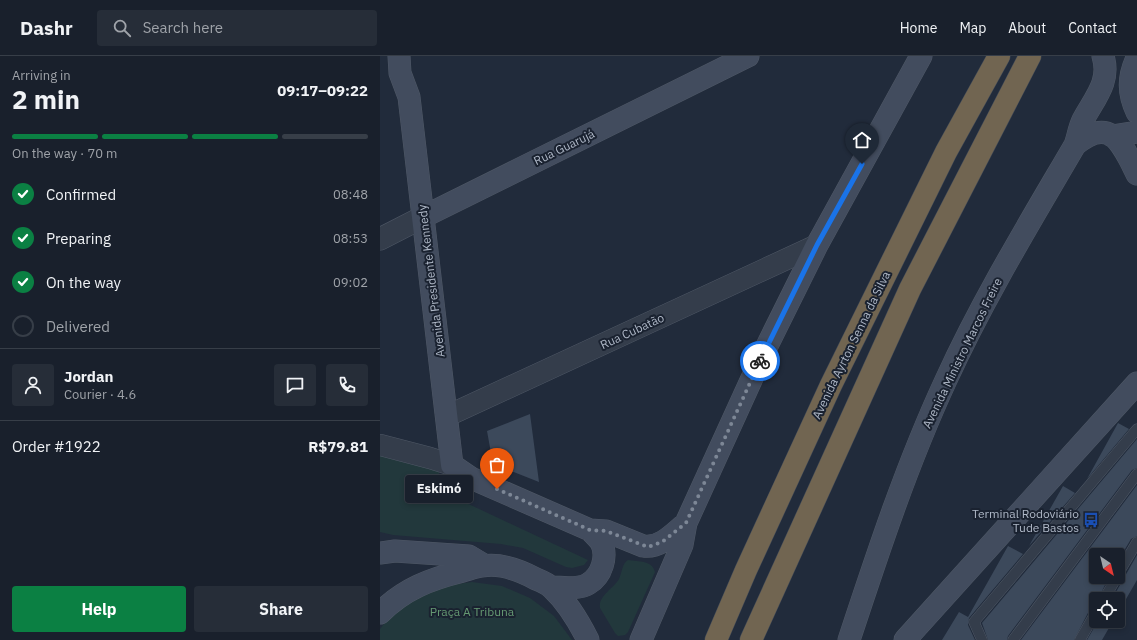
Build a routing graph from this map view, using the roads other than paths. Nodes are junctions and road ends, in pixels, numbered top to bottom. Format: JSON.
{"nodes":[{"id":1,"x":398,"y":56,"type":"edge"},
{"id":2,"x":411,"y":56,"type":"edge"},
{"id":3,"x":748,"y":56,"type":"edge"},
{"id":4,"x":920,"y":56,"type":"edge"},
{"id":5,"x":999,"y":56,"type":"edge"},
{"id":6,"x":1030,"y":56,"type":"edge"},
{"id":7,"x":1103,"y":56,"type":"edge"},
{"id":8,"x":1137,"y":58,"type":"edge"},
{"id":9,"x":409,"y":98,"type":"junction"},
{"id":10,"x":1136,"y":107,"type":"edge"},
{"id":11,"x":1137,"y":132,"type":"edge"},
{"id":12,"x":1112,"y":136,"type":"junction"},
{"id":13,"x":1075,"y":145,"type":"junction"},
{"id":14,"x":1137,"y":174,"type":"edge"},
{"id":15,"x":423,"y":217,"type":"junction"},
{"id":16,"x":380,"y":239,"type":"edge"},
{"id":17,"x":817,"y":245,"type":"junction"},
{"id":18,"x":1137,"y":383,"type":"edge"},
{"id":19,"x":447,"y":416,"type":"junction"},
{"id":20,"x":1137,"y":429,"type":"edge"},
{"id":21,"x":380,"y":445,"type":"edge"},
{"id":22,"x":452,"y":465,"type":"junction"},
{"id":23,"x":1137,"y":474,"type":"edge"},
{"id":24,"x":686,"y":523,"type":"junction"},
{"id":25,"x":590,"y":530,"type":"junction"},
{"id":26,"x":1137,"y":542,"type":"edge"},
{"id":27,"x":385,"y":550,"type":"edge"},
{"id":28,"x":1125,"y":562,"type":"edge"},
{"id":29,"x":484,"y":565,"type":"junction"},
{"id":30,"x":551,"y":587,"type":"junction"},
{"id":31,"x":380,"y":613,"type":"edge"},
{"id":32,"x":1089,"y":624,"type":"edge"},
{"id":33,"x":588,"y":640,"type":"edge"},
{"id":34,"x":641,"y":640,"type":"edge"},
{"id":35,"x":716,"y":640,"type":"edge"},
{"id":36,"x":751,"y":640,"type":"edge"},
{"id":37,"x":849,"y":640,"type":"edge"},
{"id":38,"x":905,"y":640,"type":"edge"},
{"id":39,"x":982,"y":640,"type":"edge"},
{"id":40,"x":1013,"y":640,"type":"edge"},
{"id":41,"x":1080,"y":640,"type":"edge"}],
"edges":[{"from":1,"to":9,"type":"main road","name":"Avenida Presidente Kennedy"},
{"from":2,"to":9,"type":"main road","name":"Avenida Presidente Kennedy"},
{"from":3,"to":15,"type":"main road","name":"Rua Guarujá"},
{"from":4,"to":17,"type":"main road"},
{"from":5,"to":35,"type":"highway","name":"Avenida Ayrton Senna da Silva"},
{"from":6,"to":36,"type":"highway"},
{"from":7,"to":13,"type":"main road","name":"Avenida Ministro Marcos Freire"},
{"from":8,"to":10,"type":"main road"},
{"from":9,"to":15,"type":"main road","name":"Avenida Presidente Kennedy"},
{"from":11,"to":12,"type":"main road"},
{"from":12,"to":13,"type":"main road"},
{"from":12,"to":14,"type":"main road"},
{"from":13,"to":37,"type":"main road","name":"Avenida Ministro Marcos Freire"},
{"from":15,"to":16,"type":"street","name":"Rua Guarujá"},
{"from":15,"to":19,"type":"main road","name":"Avenida Presidente Kennedy"},
{"from":17,"to":19,"type":"street","name":"Rua Cubatão"},
{"from":17,"to":24,"type":"main road"},
{"from":18,"to":38,"type":"main road"},
{"from":19,"to":22,"type":"main road","name":"Avenida Presidente Kennedy"},
{"from":20,"to":39,"type":"lane"},
{"from":21,"to":22,"type":"street"},
{"from":22,"to":25,"type":"main road"},
{"from":23,"to":40,"type":"lane"},
{"from":24,"to":25,"type":"main road"},
{"from":24,"to":34,"type":"main road"},
{"from":25,"to":30,"type":"main road"},
{"from":26,"to":28,"type":"lane"},
{"from":27,"to":29,"type":"main road"},
{"from":29,"to":30,"type":"main road"},
{"from":29,"to":31,"type":"main road"},
{"from":30,"to":33,"type":"main road"},
{"from":32,"to":41,"type":"lane"}]}
